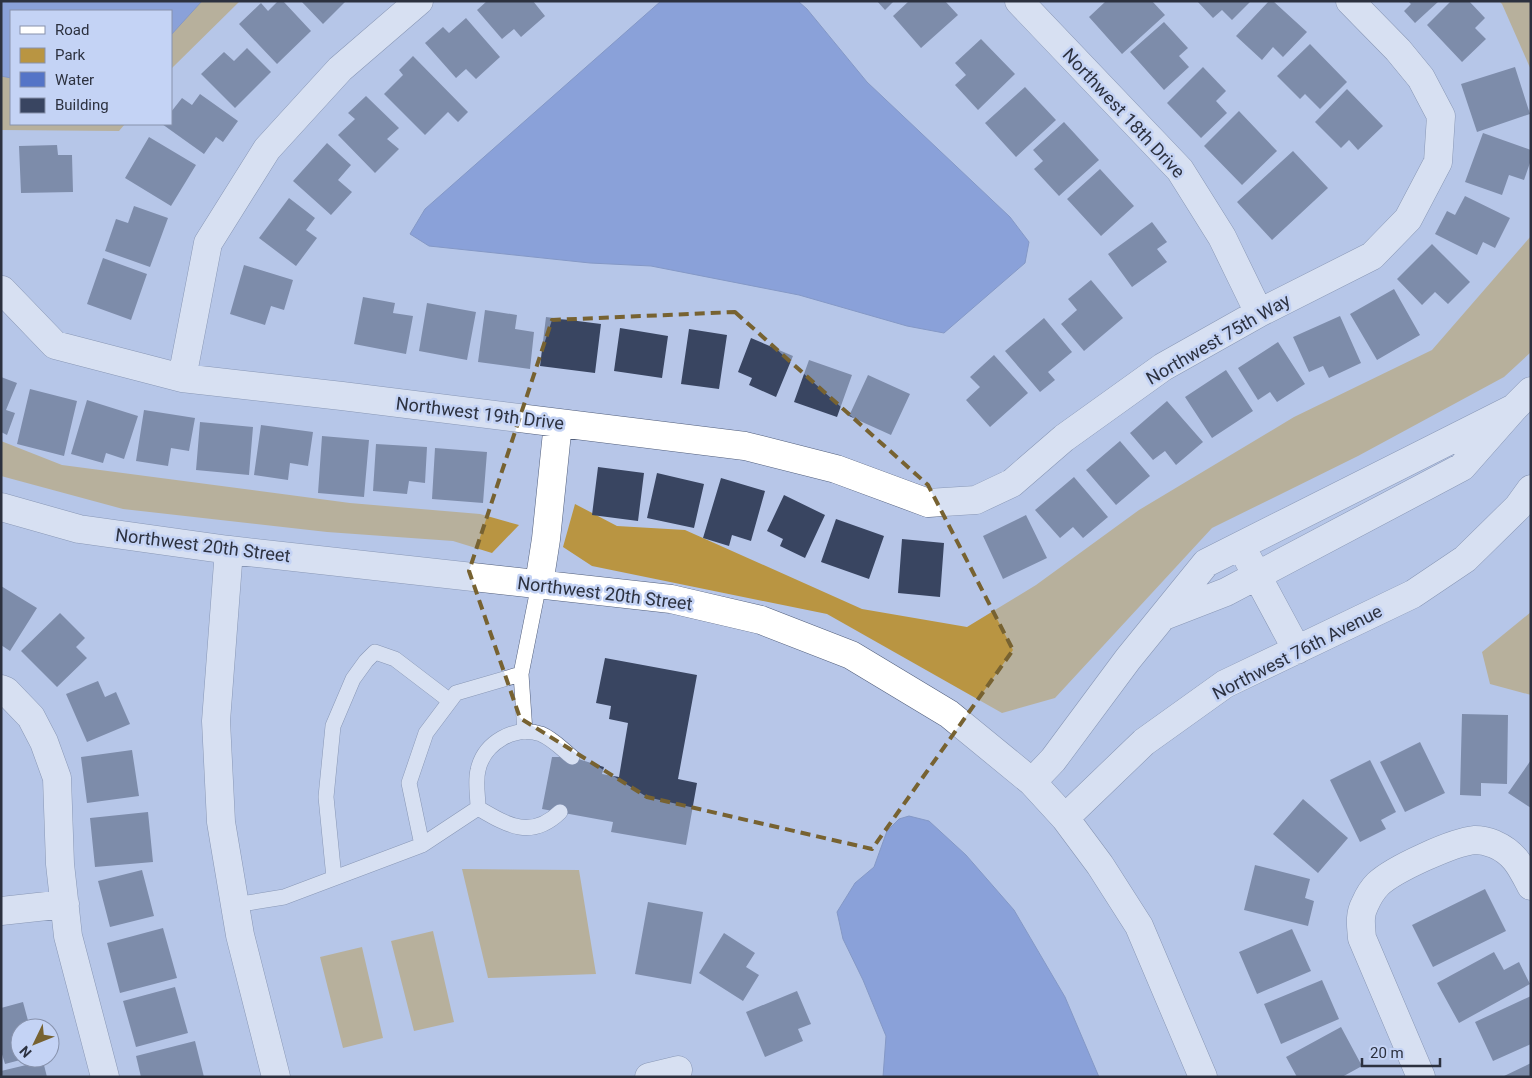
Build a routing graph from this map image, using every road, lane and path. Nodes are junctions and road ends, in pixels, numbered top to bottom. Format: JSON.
{"nodes":[{"id":1,"x":419,"y":1,"type":"edge"},
{"id":2,"x":1019,"y":1,"type":"edge"},
{"id":3,"x":1350,"y":1,"type":"edge"},
{"id":4,"x":2,"y":290,"type":"edge"},
{"id":5,"x":1259,"y":313,"type":"junction"},
{"id":6,"x":182,"y":378,"type":"junction"},
{"id":7,"x":1522,"y":400,"type":"edge"},
{"id":8,"x":558,"y":422,"type":"junction"},
{"id":9,"x":1531,"y":489,"type":"edge"},
{"id":10,"x":976,"y":500,"type":"joint"},
{"id":11,"x":1,"y":507,"type":"edge"},
{"id":12,"x":1240,"y":546,"type":"junction"},
{"id":13,"x":229,"y":550,"type":"junction"},
{"id":14,"x":1256,"y":575,"type":"junction"},
{"id":15,"x":538,"y":584,"type":"junction"},
{"id":16,"x":1163,"y":617,"type":"junction"},
{"id":17,"x":1297,"y":650,"type":"junction"},
{"id":18,"x":521,"y":674,"type":"junction"},
{"id":19,"x":1,"y":689,"type":"edge"},
{"id":20,"x":450,"y":701,"type":"junction"},
{"id":21,"x":525,"y":732,"type":"junction"},
{"id":22,"x":572,"y":758,"type":"dead end"},
{"id":23,"x":1032,"y":782,"type":"junction"},
{"id":24,"x":478,"y":808,"type":"junction"},
{"id":25,"x":560,"y":812,"type":"dead end"},
{"id":26,"x":1065,"y":818,"type":"junction"},
{"id":27,"x":422,"y":845,"type":"junction"},
{"id":28,"x":334,"y":878,"type":"junction"},
{"id":29,"x":1531,"y":886,"type":"edge"},
{"id":30,"x":64,"y":904,"type":"junction"},
{"id":31,"x":235,"y":905,"type":"junction"},
{"id":32,"x":1,"y":911,"type":"edge"},
{"id":33,"x":678,"y":1070,"type":"dead end"},
{"id":34,"x":105,"y":1077,"type":"edge"},
{"id":35,"x":276,"y":1077,"type":"edge"},
{"id":36,"x":649,"y":1077,"type":"edge"},
{"id":37,"x":1203,"y":1077,"type":"edge"},
{"id":38,"x":1421,"y":1077,"type":"edge"}],
"edges":[{"from":1,"to":6,"type":"street"},
{"from":2,"to":5,"type":"street","name":"Northwest 18th Drive"},
{"from":3,"to":5,"type":"street","name":"Northwest 75th Way"},
{"from":4,"to":6,"type":"street","name":"Northwest 19th Drive"},
{"from":5,"to":10,"type":"street","name":"Northwest 75th Way"},
{"from":6,"to":8,"type":"street","name":"Northwest 19th Drive"},
{"from":7,"to":12,"type":"street"},
{"from":7,"to":14,"type":"street"},
{"from":8,"to":10,"type":"street","name":"Northwest 19th Drive"},
{"from":8,"to":15,"type":"street"},
{"from":9,"to":17,"type":"street","name":"Northwest 76th Avenue"},
{"from":11,"to":13,"type":"street","name":"Northwest 20th Street"},
{"from":12,"to":14,"type":"street"},
{"from":12,"to":16,"type":"street"},
{"from":13,"to":15,"type":"street","name":"Northwest 20th Street"},
{"from":13,"to":31,"type":"street"},
{"from":14,"to":16,"type":"street"},
{"from":14,"to":17,"type":"street"},
{"from":15,"to":18,"type":"lane"},
{"from":15,"to":23,"type":"street","name":"Northwest 20th Street"},
{"from":16,"to":23,"type":"street"},
{"from":17,"to":26,"type":"street","name":"Northwest 76th Avenue"},
{"from":18,"to":20,"type":"lane"},
{"from":18,"to":21,"type":"lane"},
{"from":19,"to":30,"type":"street"},
{"from":20,"to":27,"type":"lane"},
{"from":20,"to":28,"type":"lane"},
{"from":21,"to":22,"type":"lane"},
{"from":21,"to":24,"type":"lane"},
{"from":23,"to":26,"type":"street","name":"Northwest 20th Street"},
{"from":24,"to":25,"type":"lane"},
{"from":24,"to":27,"type":"lane"},
{"from":26,"to":37,"type":"street","name":"Northwest 20th Street"},
{"from":27,"to":28,"type":"lane"},
{"from":28,"to":31,"type":"lane"},
{"from":29,"to":38,"type":"street"},
{"from":30,"to":32,"type":"street"},
{"from":30,"to":34,"type":"street"},
{"from":31,"to":35,"type":"street"},
{"from":33,"to":36,"type":"street"}]}
